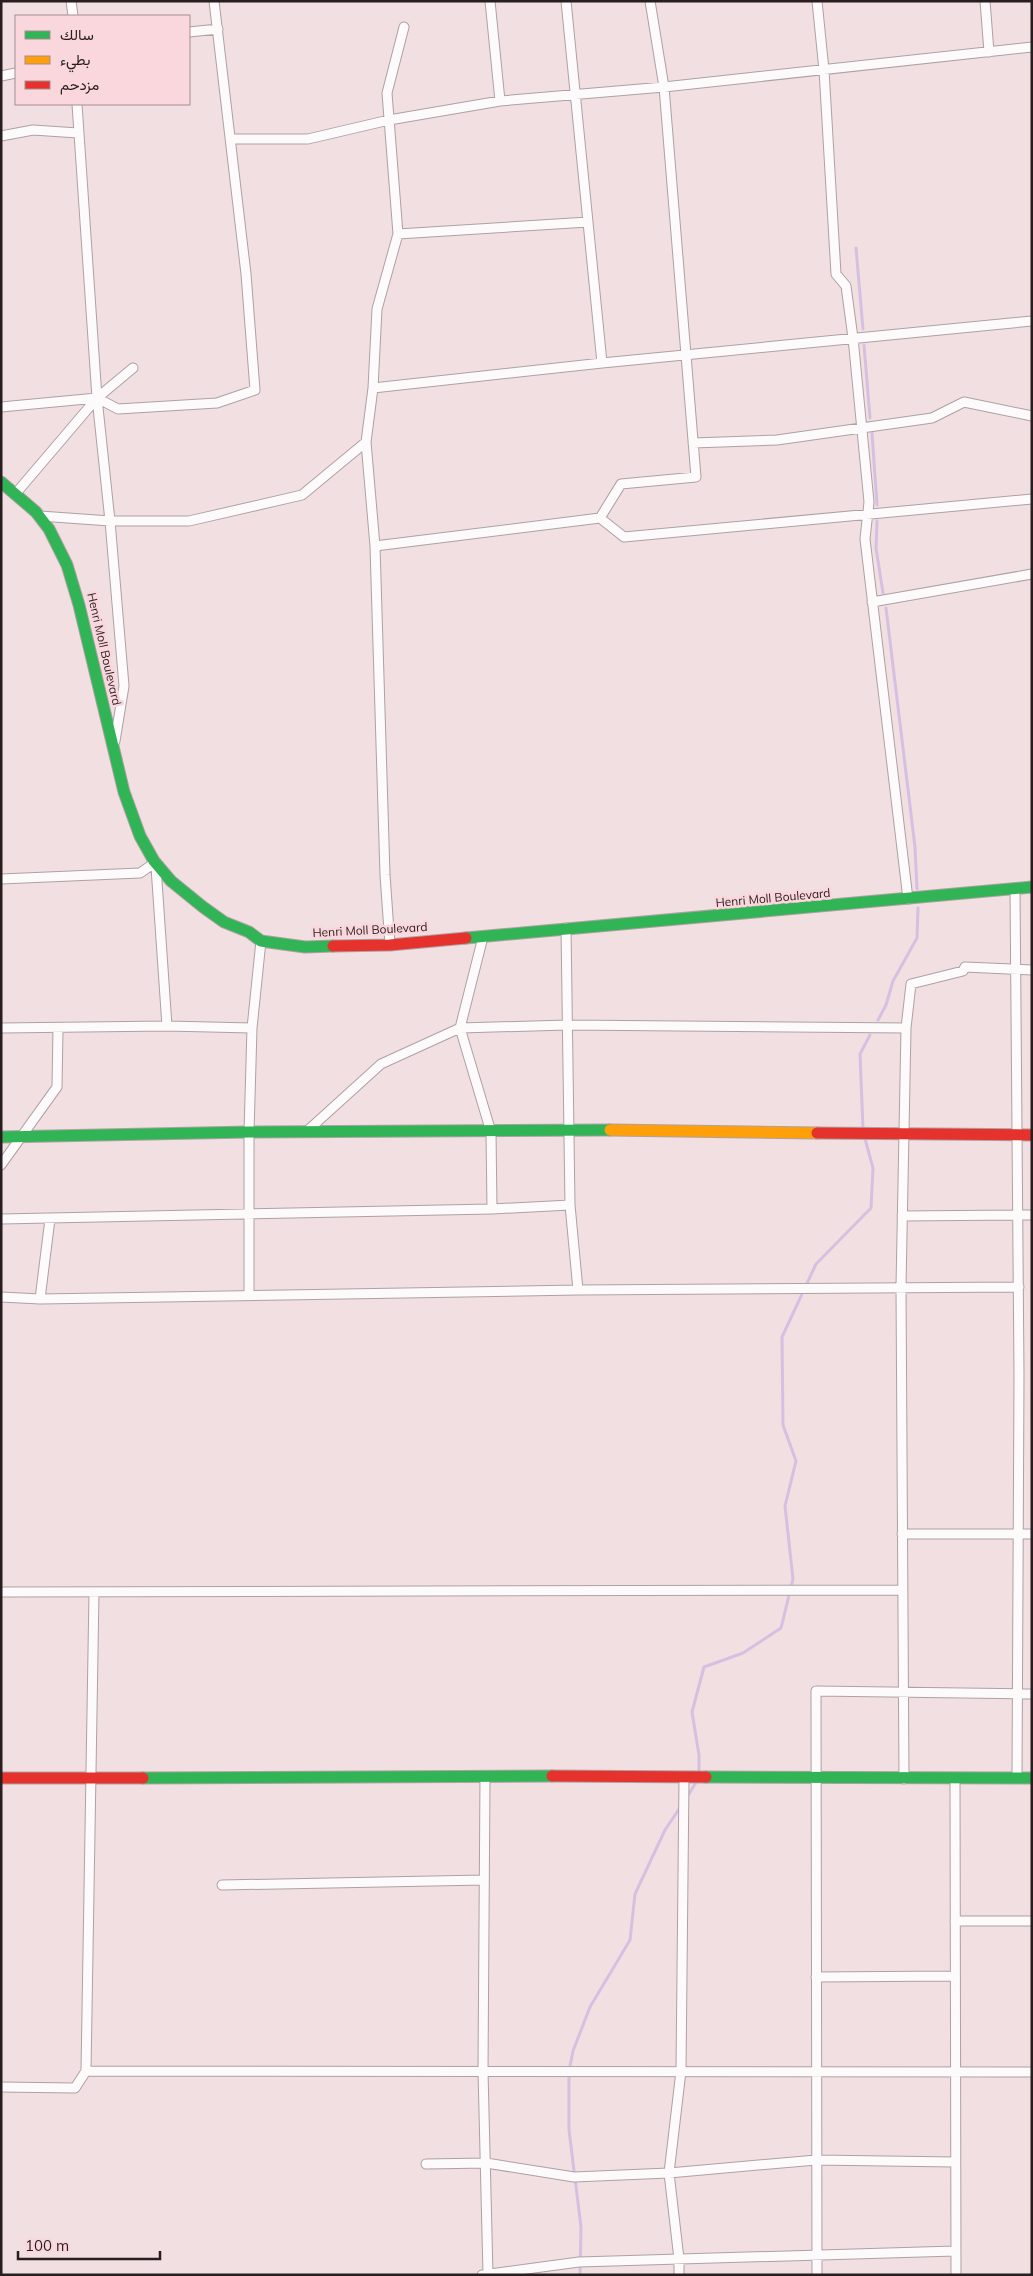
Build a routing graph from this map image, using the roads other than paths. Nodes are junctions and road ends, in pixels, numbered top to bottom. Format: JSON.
{"nodes":[{"id":1,"x":71,"y":1,"type":"edge"},
{"id":2,"x":214,"y":1,"type":"edge"},
{"id":3,"x":490,"y":1,"type":"edge"},
{"id":4,"x":566,"y":1,"type":"edge"},
{"id":5,"x":650,"y":1,"type":"edge"},
{"id":6,"x":817,"y":1,"type":"edge"},
{"id":7,"x":985,"y":1,"type":"edge"},
{"id":8,"x":73,"y":15,"type":"edge"},
{"id":9,"x":404,"y":27,"type":"dead end"},
{"id":10,"x":218,"y":30,"type":"junction"},
{"id":11,"x":190,"y":32,"type":"edge"},
{"id":12,"x":1032,"y":48,"type":"edge"},
{"id":13,"x":989,"y":52,"type":"junction"},
{"id":14,"x":824,"y":70,"type":"junction"},
{"id":15,"x":15,"y":73,"type":"edge"},
{"id":16,"x":1,"y":76,"type":"edge"},
{"id":17,"x":664,"y":87,"type":"junction"},
{"id":18,"x":576,"y":94,"type":"junction"},
{"id":19,"x":500,"y":101,"type":"junction"},
{"id":20,"x":77,"y":105,"type":"edge"},
{"id":21,"x":389,"y":120,"type":"junction"},
{"id":22,"x":78,"y":133,"type":"junction"},
{"id":23,"x":1,"y":136,"type":"edge"},
{"id":24,"x":231,"y":139,"type":"junction"},
{"id":25,"x":588,"y":222,"type":"junction"},
{"id":26,"x":398,"y":234,"type":"junction"},
{"id":27,"x":1032,"y":321,"type":"edge"},
{"id":28,"x":853,"y":338,"type":"junction"},
{"id":29,"x":686,"y":355,"type":"junction"},
{"id":30,"x":602,"y":363,"type":"junction"},
{"id":31,"x":133,"y":368,"type":"dead end"},
{"id":32,"x":373,"y":388,"type":"junction"},
{"id":33,"x":97,"y":398,"type":"junction"},
{"id":34,"x":1,"y":407,"type":"edge"},
{"id":35,"x":1032,"y":416,"type":"edge"},
{"id":36,"x":862,"y":427,"type":"junction"},
{"id":37,"x":366,"y":442,"type":"junction"},
{"id":38,"x":693,"y":443,"type":"junction"},
{"id":39,"x":1,"y":482,"type":"edge"},
{"id":40,"x":17,"y":492,"type":"junction"},
{"id":41,"x":1032,"y":499,"type":"edge"},
{"id":42,"x":868,"y":514,"type":"junction"},
{"id":43,"x":40,"y":516,"type":"junction"},
{"id":44,"x":600,"y":518,"type":"junction"},
{"id":45,"x":110,"y":521,"type":"junction"},
{"id":46,"x":375,"y":546,"type":"junction"},
{"id":47,"x":1032,"y":574,"type":"edge"},
{"id":48,"x":872,"y":602,"type":"junction"},
{"id":49,"x":114,"y":752,"type":"junction"},
{"id":50,"x":156,"y":862,"type":"junction"},
{"id":51,"x":1,"y":879,"type":"edge"},
{"id":52,"x":1032,"y":887,"type":"edge"},
{"id":53,"x":1015,"y":889,"type":"junction"},
{"id":54,"x":908,"y":899,"type":"junction"},
{"id":55,"x":566,"y":928,"type":"junction"},
{"id":56,"x":483,"y":937,"type":"junction"},
{"id":57,"x":261,"y":941,"type":"junction"},
{"id":58,"x":390,"y":945,"type":"junction"},
{"id":59,"x":1016,"y":969,"type":"junction"},
{"id":60,"x":1032,"y":970,"type":"edge"},
{"id":61,"x":567,"y":1025,"type":"junction"},
{"id":62,"x":167,"y":1026,"type":"junction"},
{"id":63,"x":1,"y":1028,"type":"edge"},
{"id":64,"x":252,"y":1028,"type":"junction"},
{"id":65,"x":460,"y":1028,"type":"junction"},
{"id":66,"x":906,"y":1028,"type":"junction"},
{"id":67,"x":58,"y":1029,"type":"junction"},
{"id":68,"x":569,"y":1130,"type":"junction"},
{"id":69,"x":249,"y":1132,"type":"junction"},
{"id":70,"x":305,"y":1132,"type":"junction"},
{"id":71,"x":491,"y":1132,"type":"junction"},
{"id":72,"x":904,"y":1135,"type":"junction"},
{"id":73,"x":1032,"y":1135,"type":"edge"},
{"id":74,"x":1017,"y":1136,"type":"junction"},
{"id":75,"x":1,"y":1137,"type":"edge"},
{"id":76,"x":21,"y":1138,"type":"junction"},
{"id":77,"x":1,"y":1165,"type":"edge"},
{"id":78,"x":570,"y":1205,"type":"junction"},
{"id":79,"x":492,"y":1209,"type":"junction"},
{"id":80,"x":249,"y":1212,"type":"junction"},
{"id":81,"x":1018,"y":1215,"type":"junction"},
{"id":82,"x":1032,"y":1215,"type":"edge"},
{"id":83,"x":902,"y":1216,"type":"junction"},
{"id":84,"x":1,"y":1219,"type":"edge"},
{"id":85,"x":50,"y":1219,"type":"junction"},
{"id":86,"x":901,"y":1287,"type":"junction"},
{"id":87,"x":1019,"y":1287,"type":"junction"},
{"id":88,"x":578,"y":1290,"type":"junction"},
{"id":89,"x":249,"y":1295,"type":"junction"},
{"id":90,"x":1,"y":1298,"type":"edge"},
{"id":91,"x":40,"y":1299,"type":"junction"},
{"id":92,"x":902,"y":1534,"type":"junction"},
{"id":93,"x":1018,"y":1534,"type":"junction"},
{"id":94,"x":1032,"y":1534,"type":"edge"},
{"id":95,"x":902,"y":1590,"type":"junction"},
{"id":96,"x":1,"y":1592,"type":"edge"},
{"id":97,"x":94,"y":1592,"type":"junction"},
{"id":98,"x":903,"y":1693,"type":"junction"},
{"id":99,"x":1018,"y":1694,"type":"junction"},
{"id":100,"x":1032,"y":1694,"type":"edge"},
{"id":101,"x":485,"y":1777,"type":"junction"},
{"id":102,"x":1,"y":1778,"type":"edge"},
{"id":103,"x":91,"y":1778,"type":"junction"},
{"id":104,"x":684,"y":1778,"type":"junction"},
{"id":105,"x":1017,"y":1778,"type":"junction"},
{"id":106,"x":1032,"y":1778,"type":"edge"},
{"id":107,"x":816,"y":1779,"type":"junction"},
{"id":108,"x":904,"y":1779,"type":"junction"},
{"id":109,"x":954,"y":1779,"type":"junction"},
{"id":110,"x":484,"y":1880,"type":"junction"},
{"id":111,"x":222,"y":1885,"type":"dead end"},
{"id":112,"x":955,"y":1921,"type":"junction"},
{"id":113,"x":1032,"y":1921,"type":"edge"},
{"id":114,"x":955,"y":1976,"type":"junction"},
{"id":115,"x":816,"y":1977,"type":"junction"},
{"id":116,"x":86,"y":2071,"type":"junction"},
{"id":117,"x":483,"y":2071,"type":"junction"},
{"id":118,"x":681,"y":2071,"type":"junction"},
{"id":119,"x":816,"y":2071,"type":"junction"},
{"id":120,"x":954,"y":2072,"type":"junction"},
{"id":121,"x":1032,"y":2072,"type":"edge"},
{"id":122,"x":1,"y":2087,"type":"edge"},
{"id":123,"x":816,"y":2160,"type":"junction"},
{"id":124,"x":955,"y":2162,"type":"junction"},
{"id":125,"x":486,"y":2163,"type":"junction"},
{"id":126,"x":426,"y":2164,"type":"dead end"},
{"id":127,"x":669,"y":2173,"type":"junction"},
{"id":128,"x":956,"y":2251,"type":"junction"},
{"id":129,"x":817,"y":2255,"type":"junction"},
{"id":130,"x":679,"y":2259,"type":"junction"},
{"id":131,"x":486,"y":2274,"type":"edge"},
{"id":132,"x":679,"y":2275,"type":"edge"},
{"id":133,"x":817,"y":2275,"type":"edge"},
{"id":134,"x":956,"y":2275,"type":"edge"}],
"edges":[{"from":1,"to":8,"type":"street"},
{"from":2,"to":10,"type":"street"},
{"from":3,"to":19,"type":"street"},
{"from":4,"to":18,"type":"street"},
{"from":5,"to":17,"type":"street"},
{"from":6,"to":14,"type":"street"},
{"from":7,"to":13,"type":"street"},
{"from":9,"to":21,"type":"street"},
{"from":10,"to":11,"type":"street"},
{"from":10,"to":24,"type":"street"},
{"from":12,"to":13,"type":"street"},
{"from":13,"to":14,"type":"street"},
{"from":14,"to":17,"type":"street"},
{"from":14,"to":28,"type":"street"},
{"from":15,"to":16,"type":"street"},
{"from":17,"to":18,"type":"street"},
{"from":17,"to":29,"type":"street"},
{"from":18,"to":19,"type":"street"},
{"from":18,"to":25,"type":"street"},
{"from":19,"to":21,"type":"street"},
{"from":20,"to":22,"type":"street"},
{"from":21,"to":24,"type":"street"},
{"from":21,"to":26,"type":"street"},
{"from":22,"to":23,"type":"street"},
{"from":22,"to":33,"type":"street"},
{"from":24,"to":33,"type":"street"},
{"from":25,"to":26,"type":"street"},
{"from":25,"to":30,"type":"street"},
{"from":26,"to":32,"type":"street"},
{"from":27,"to":28,"type":"street"},
{"from":28,"to":29,"type":"street"},
{"from":28,"to":36,"type":"street"},
{"from":29,"to":30,"type":"street"},
{"from":29,"to":38,"type":"street"},
{"from":30,"to":32,"type":"street"},
{"from":31,"to":33,"type":"street"},
{"from":32,"to":37,"type":"street"},
{"from":33,"to":34,"type":"street"},
{"from":33,"to":40,"type":"street"},
{"from":33,"to":45,"type":"street"},
{"from":35,"to":36,"type":"street"},
{"from":36,"to":38,"type":"street"},
{"from":36,"to":42,"type":"street"},
{"from":37,"to":45,"type":"street"},
{"from":37,"to":46,"type":"street"},
{"from":38,"to":44,"type":"street"},
{"from":39,"to":40,"type":"main road","name":"Henri Moll Boulevard"},
{"from":40,"to":43,"type":"main road","name":"Henri Moll Boulevard"},
{"from":41,"to":42,"type":"street"},
{"from":42,"to":44,"type":"street"},
{"from":42,"to":48,"type":"street"},
{"from":43,"to":45,"type":"street"},
{"from":43,"to":49,"type":"main road","name":"Henri Moll Boulevard"},
{"from":44,"to":46,"type":"street"},
{"from":45,"to":49,"type":"street"},
{"from":46,"to":58,"type":"street"},
{"from":47,"to":48,"type":"street"},
{"from":48,"to":54,"type":"street"},
{"from":49,"to":50,"type":"main road","name":"Henri Moll Boulevard"},
{"from":50,"to":51,"type":"street"},
{"from":50,"to":57,"type":"main road","name":"Henri Moll Boulevard"},
{"from":50,"to":62,"type":"street"},
{"from":52,"to":53,"type":"main road","name":"Henri Moll Boulevard"},
{"from":53,"to":54,"type":"main road","name":"Henri Moll Boulevard"},
{"from":53,"to":59,"type":"street"},
{"from":54,"to":55,"type":"main road","name":"Henri Moll Boulevard"},
{"from":55,"to":56,"type":"main road","name":"Henri Moll Boulevard"},
{"from":55,"to":61,"type":"street"},
{"from":56,"to":58,"type":"main road","name":"Henri Moll Boulevard"},
{"from":56,"to":65,"type":"street"},
{"from":57,"to":58,"type":"main road","name":"Henri Moll Boulevard"},
{"from":57,"to":64,"type":"street"},
{"from":59,"to":60,"type":"street"},
{"from":59,"to":66,"type":"street"},
{"from":59,"to":74,"type":"street"},
{"from":61,"to":65,"type":"street"},
{"from":61,"to":66,"type":"street"},
{"from":61,"to":68,"type":"street"},
{"from":62,"to":64,"type":"street"},
{"from":62,"to":67,"type":"street"},
{"from":63,"to":67,"type":"street"},
{"from":64,"to":69,"type":"street"},
{"from":65,"to":70,"type":"street"},
{"from":65,"to":71,"type":"street"},
{"from":66,"to":72,"type":"street"},
{"from":67,"to":76,"type":"street"},
{"from":68,"to":71,"type":"main road"},
{"from":68,"to":72,"type":"main road"},
{"from":68,"to":78,"type":"street"},
{"from":69,"to":70,"type":"main road"},
{"from":69,"to":76,"type":"main road"},
{"from":69,"to":80,"type":"street"},
{"from":70,"to":71,"type":"main road"},
{"from":71,"to":79,"type":"street"},
{"from":72,"to":74,"type":"main road"},
{"from":72,"to":83,"type":"street"},
{"from":73,"to":74,"type":"main road"},
{"from":74,"to":81,"type":"street"},
{"from":75,"to":76,"type":"main road"},
{"from":76,"to":77,"type":"street"},
{"from":78,"to":79,"type":"street"},
{"from":78,"to":88,"type":"street"},
{"from":79,"to":80,"type":"street"},
{"from":80,"to":85,"type":"street"},
{"from":80,"to":89,"type":"street"},
{"from":81,"to":82,"type":"street"},
{"from":81,"to":83,"type":"street"},
{"from":81,"to":87,"type":"street"},
{"from":83,"to":86,"type":"street"},
{"from":84,"to":85,"type":"street"},
{"from":85,"to":91,"type":"street"},
{"from":86,"to":87,"type":"street"},
{"from":86,"to":88,"type":"street"},
{"from":86,"to":92,"type":"street"},
{"from":87,"to":93,"type":"street"},
{"from":88,"to":89,"type":"street"},
{"from":89,"to":91,"type":"street"},
{"from":90,"to":91,"type":"street"},
{"from":92,"to":93,"type":"street"},
{"from":92,"to":95,"type":"street"},
{"from":93,"to":94,"type":"street"},
{"from":93,"to":99,"type":"street"},
{"from":95,"to":97,"type":"street"},
{"from":95,"to":98,"type":"street"},
{"from":96,"to":97,"type":"street"},
{"from":97,"to":103,"type":"street"},
{"from":98,"to":99,"type":"street"},
{"from":98,"to":107,"type":"street"},
{"from":98,"to":108,"type":"street"},
{"from":99,"to":100,"type":"street"},
{"from":99,"to":105,"type":"street"},
{"from":101,"to":103,"type":"main road"},
{"from":101,"to":104,"type":"main road"},
{"from":101,"to":110,"type":"street"},
{"from":102,"to":103,"type":"main road"},
{"from":103,"to":116,"type":"street"},
{"from":104,"to":107,"type":"main road"},
{"from":104,"to":118,"type":"street"},
{"from":105,"to":106,"type":"main road"},
{"from":105,"to":109,"type":"main road"},
{"from":107,"to":108,"type":"main road"},
{"from":107,"to":115,"type":"street"},
{"from":108,"to":109,"type":"main road"},
{"from":109,"to":112,"type":"street"},
{"from":110,"to":111,"type":"street"},
{"from":110,"to":117,"type":"street"},
{"from":112,"to":113,"type":"street"},
{"from":112,"to":114,"type":"street"},
{"from":114,"to":115,"type":"street"},
{"from":114,"to":120,"type":"street"},
{"from":115,"to":119,"type":"street"},
{"from":116,"to":117,"type":"street"},
{"from":116,"to":122,"type":"street"},
{"from":117,"to":118,"type":"street"},
{"from":117,"to":125,"type":"street"},
{"from":118,"to":119,"type":"street"},
{"from":118,"to":127,"type":"street"},
{"from":119,"to":120,"type":"street"},
{"from":119,"to":123,"type":"street"},
{"from":120,"to":121,"type":"street"},
{"from":120,"to":124,"type":"street"},
{"from":123,"to":124,"type":"street"},
{"from":123,"to":127,"type":"street"},
{"from":123,"to":129,"type":"street"},
{"from":124,"to":128,"type":"street"},
{"from":125,"to":126,"type":"street"},
{"from":125,"to":127,"type":"street"},
{"from":125,"to":131,"type":"street"},
{"from":127,"to":130,"type":"street"},
{"from":128,"to":129,"type":"street"},
{"from":128,"to":134,"type":"street"},
{"from":129,"to":130,"type":"street"},
{"from":129,"to":133,"type":"street"},
{"from":130,"to":131,"type":"street"},
{"from":130,"to":132,"type":"street"}]}
